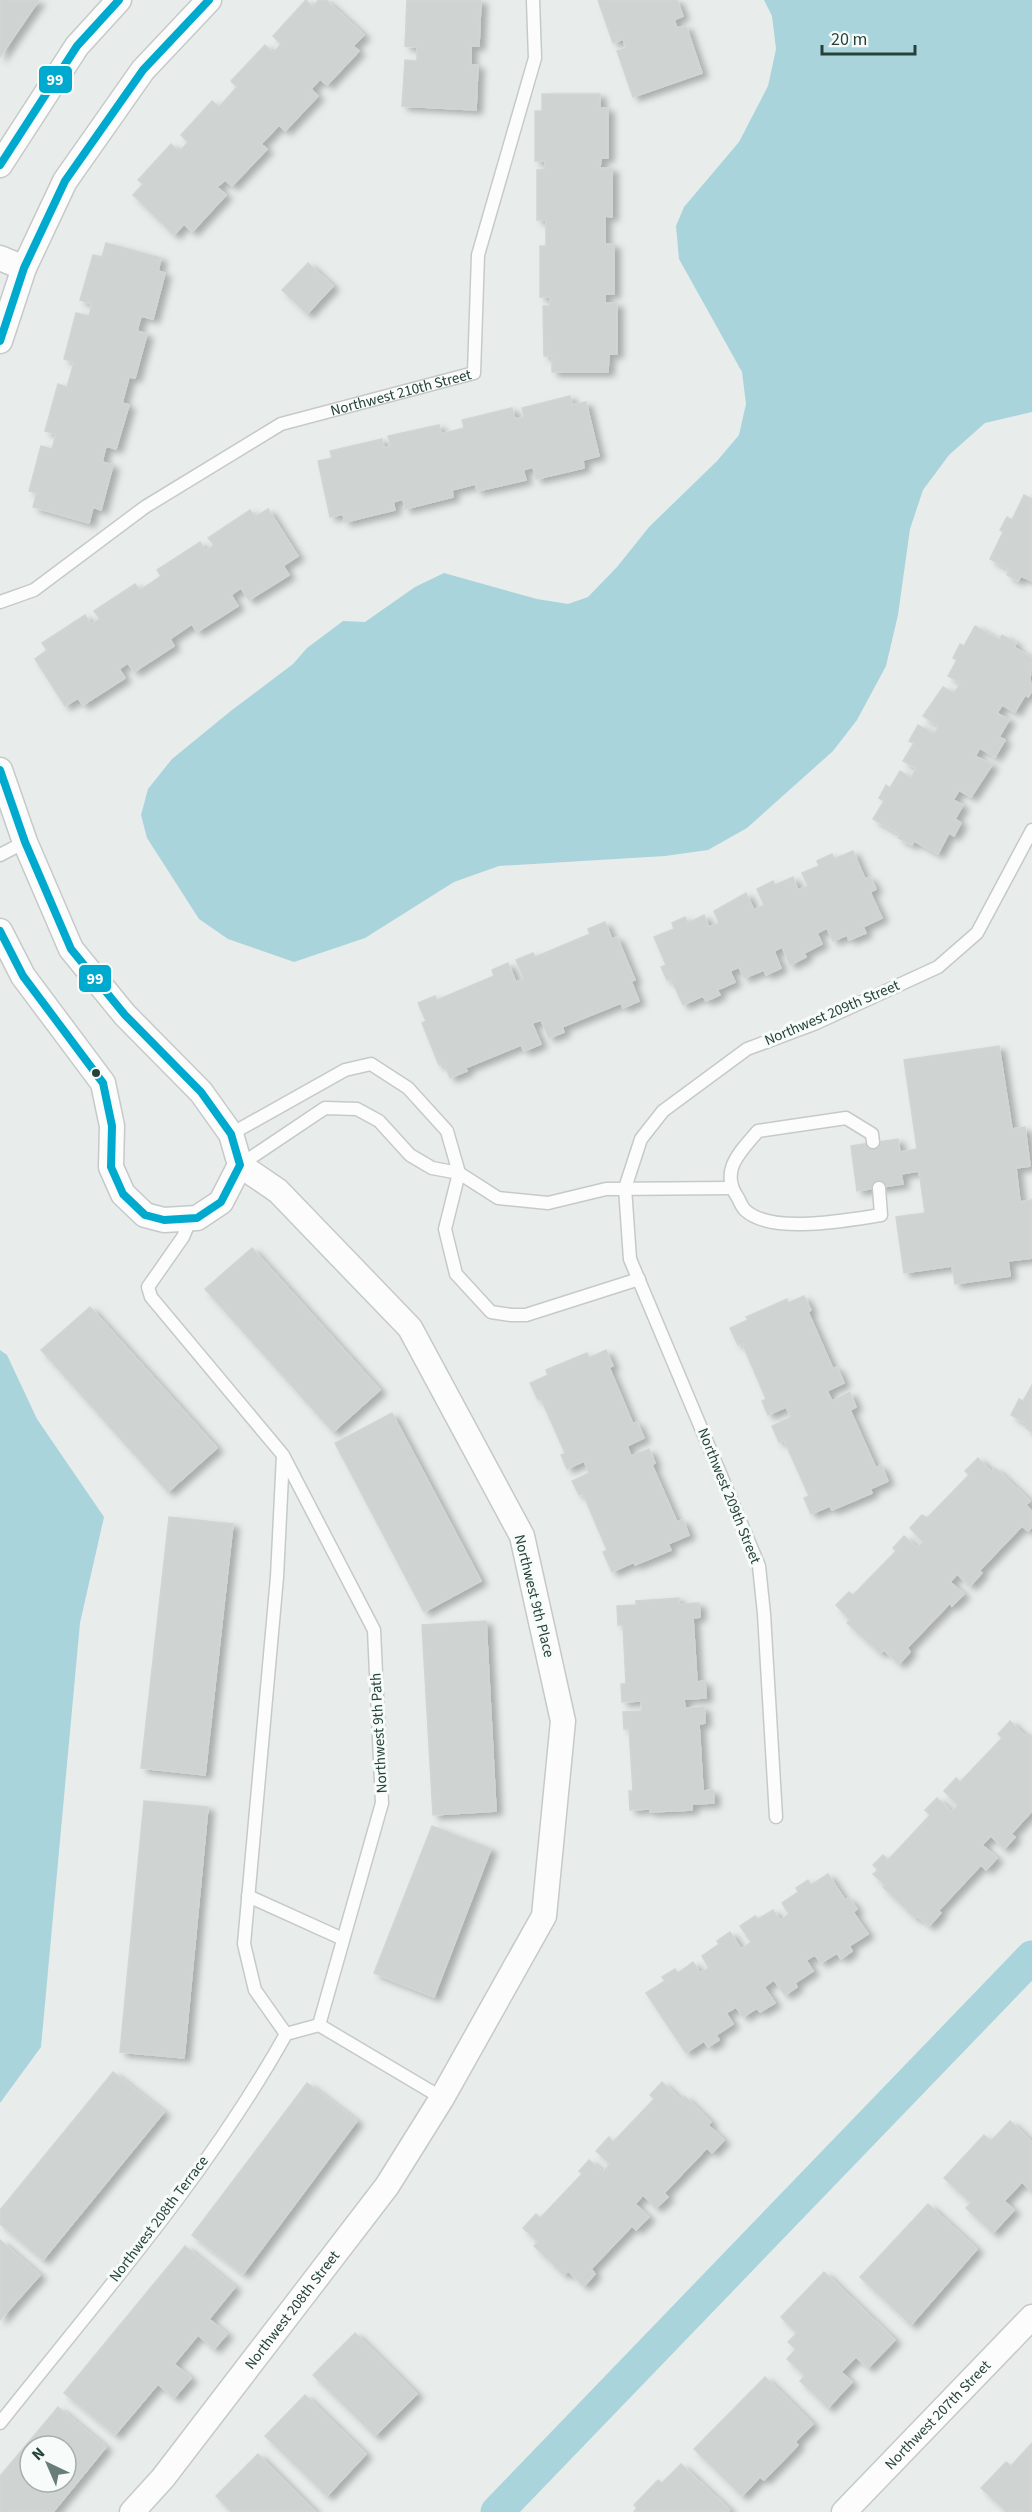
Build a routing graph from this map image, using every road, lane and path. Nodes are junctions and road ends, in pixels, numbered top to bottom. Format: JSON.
{"nodes":[{"id":1,"x":119,"y":0,"type":"edge"},
{"id":2,"x":209,"y":0,"type":"edge"},
{"id":3,"x":533,"y":0,"type":"edge"},
{"id":4,"x":0,"y":165,"type":"edge"},
{"id":5,"x":0,"y":258,"type":"edge"},
{"id":6,"x":24,"y":268,"type":"junction"},
{"id":7,"x":5,"y":308,"type":"edge"},
{"id":8,"x":0,"y":341,"type":"edge"},
{"id":9,"x":0,"y":602,"type":"edge"},
{"id":10,"x":0,"y":770,"type":"edge"},
{"id":11,"x":1032,"y":830,"type":"edge"},
{"id":12,"x":25,"y":842,"type":"junction"},
{"id":13,"x":0,"y":855,"type":"edge"},
{"id":14,"x":0,"y":931,"type":"edge"},
{"id":15,"x":231,"y":1134,"type":"junction"},
{"id":16,"x":873,"y":1142,"type":"dead end"},
{"id":17,"x":240,"y":1165,"type":"junction"},
{"id":18,"x":459,"y":1173,"type":"junction"},
{"id":19,"x":625,"y":1188,"type":"junction"},
{"id":20,"x":730,"y":1188,"type":"junction"},
{"id":21,"x":879,"y":1188,"type":"dead end"},
{"id":22,"x":191,"y":1218,"type":"junction"},
{"id":23,"x":639,"y":1279,"type":"junction"},
{"id":24,"x":283,"y":1455,"type":"junction"},
{"id":25,"x":776,"y":1817,"type":"dead end"},
{"id":26,"x":248,"y":1896,"type":"junction"},
{"id":27,"x":343,"y":1939,"type":"junction"},
{"id":28,"x":319,"y":2025,"type":"junction"},
{"id":29,"x":286,"y":2034,"type":"junction"},
{"id":30,"x":442,"y":2098,"type":"junction"},
{"id":31,"x":1032,"y":2317,"type":"edge"},
{"id":32,"x":0,"y":2423,"type":"edge"},
{"id":33,"x":132,"y":2512,"type":"edge"},
{"id":34,"x":844,"y":2512,"type":"edge"}],
"edges":[{"from":1,"to":4,"type":"street"},
{"from":2,"to":6,"type":"street"},
{"from":3,"to":9,"type":"lane","name":"Northwest 210th Street"},
{"from":5,"to":6,"type":"street"},
{"from":6,"to":7,"type":"street"},
{"from":7,"to":8,"type":"street"},
{"from":10,"to":12,"type":"street"},
{"from":11,"to":19,"type":"lane","name":"Northwest 209th Street"},
{"from":12,"to":13,"type":"lane"},
{"from":12,"to":15,"type":"street"},
{"from":14,"to":22,"type":"street"},
{"from":15,"to":17,"type":"street"},
{"from":15,"to":18,"type":"lane"},
{"from":16,"to":20,"type":"lane"},
{"from":17,"to":18,"type":"lane"},
{"from":17,"to":22,"type":"street"},
{"from":17,"to":30,"type":"street","name":"Northwest 9th Place"},
{"from":18,"to":19,"type":"lane"},
{"from":18,"to":23,"type":"lane"},
{"from":19,"to":20,"type":"lane"},
{"from":19,"to":23,"type":"lane","name":"Northwest 209th Street"},
{"from":20,"to":21,"type":"lane"},
{"from":22,"to":24,"type":"lane","name":"Northwest 9th Path"},
{"from":23,"to":25,"type":"lane","name":"Northwest 209th Street"},
{"from":24,"to":26,"type":"lane"},
{"from":24,"to":27,"type":"lane","name":"Northwest 9th Path"},
{"from":26,"to":27,"type":"lane"},
{"from":26,"to":29,"type":"lane"},
{"from":27,"to":28,"type":"lane","name":"Northwest 9th Path"},
{"from":28,"to":29,"type":"lane"},
{"from":28,"to":30,"type":"lane"},
{"from":29,"to":32,"type":"lane","name":"Northwest 208th Terrace"},
{"from":30,"to":33,"type":"street","name":"Northwest 208th Street"},
{"from":31,"to":34,"type":"street","name":"Northwest 207th Street"}]}
